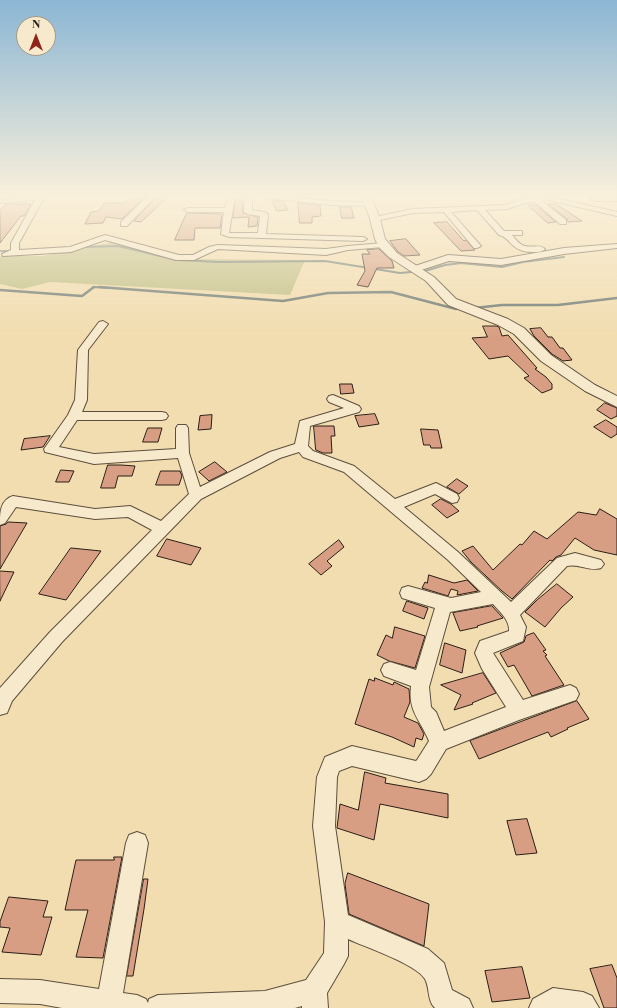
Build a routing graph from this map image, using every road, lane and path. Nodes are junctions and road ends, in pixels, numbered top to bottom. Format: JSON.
{"nodes":[{"id":1,"x":15,"y":243,"type":"edge"},
{"id":2,"x":87,"y":243,"type":"edge"},
{"id":3,"x":126,"y":243,"type":"edge"},
{"id":4,"x":375,"y":243,"type":"edge"},
{"id":5,"x":382,"y":243,"type":"edge"},
{"id":6,"x":474,"y":243,"type":"edge"},
{"id":7,"x":515,"y":243,"type":"edge"},
{"id":8,"x":611,"y":243,"type":"edge"},
{"id":9,"x":477,"y":246,"type":"dead end"},
{"id":10,"x":14,"y":253,"type":"junction"},
{"id":11,"x":554,"y":253,"type":"junction"},
{"id":12,"x":4,"y":254,"type":"dead end"},
{"id":13,"x":415,"y":270,"type":"junction"},
{"id":14,"x":103,"y":324,"type":"dead end"},
{"id":15,"x":333,"y":399,"type":"dead end"},
{"id":16,"x":617,"y":402,"type":"edge"},
{"id":17,"x":74,"y":416,"type":"junction"},
{"id":18,"x":162,"y":416,"type":"dead end"},
{"id":19,"x":182,"y":428,"type":"dead end"},
{"id":20,"x":301,"y":447,"type":"junction"},
{"id":21,"x":183,"y":453,"type":"junction"},
{"id":22,"x":196,"y":495,"type":"junction"},
{"id":23,"x":452,"y":498,"type":"dead end"},
{"id":24,"x":393,"y":506,"type":"junction"},
{"id":25,"x":0,"y":519,"type":"edge"},
{"id":26,"x":163,"y":529,"type":"junction"},
{"id":27,"x":596,"y":564,"type":"dead end"},
{"id":28,"x":408,"y":593,"type":"dead end"},
{"id":29,"x":496,"y":596,"type":"junction"},
{"id":30,"x":444,"y":604,"type":"junction"},
{"id":31,"x":511,"y":613,"type":"junction"},
{"id":32,"x":390,"y":670,"type":"dead end"},
{"id":33,"x":422,"y":681,"type":"junction"},
{"id":34,"x":570,"y":694,"type":"dead end"},
{"id":35,"x":0,"y":706,"type":"edge"},
{"id":36,"x":519,"y":711,"type":"junction"},
{"id":37,"x":439,"y":742,"type":"junction"},
{"id":38,"x":137,"y":843,"type":"dead end"},
{"id":39,"x":337,"y":922,"type":"junction"},
{"id":40,"x":0,"y":991,"type":"edge"},
{"id":41,"x":315,"y":999,"type":"edge"},
{"id":42,"x":109,"y":1003,"type":"junction"},
{"id":43,"x":137,"y":1008,"type":"edge"},
{"id":44,"x":158,"y":1008,"type":"edge"},
{"id":45,"x":460,"y":1008,"type":"edge"},
{"id":46,"x":542,"y":1008,"type":"edge"},
{"id":47,"x":586,"y":1008,"type":"edge"}],
"edges":[{"from":1,"to":10,"type":"street"},
{"from":2,"to":10,"type":"street"},
{"from":3,"to":4,"type":"street"},
{"from":5,"to":13,"type":"street"},
{"from":6,"to":9,"type":"street"},
{"from":7,"to":11,"type":"street"},
{"from":8,"to":11,"type":"street"},
{"from":10,"to":12,"type":"street"},
{"from":11,"to":13,"type":"street"},
{"from":13,"to":16,"type":"street"},
{"from":14,"to":17,"type":"street"},
{"from":15,"to":20,"type":"street"},
{"from":17,"to":18,"type":"street"},
{"from":17,"to":21,"type":"street"},
{"from":19,"to":21,"type":"street"},
{"from":20,"to":22,"type":"street"},
{"from":20,"to":24,"type":"street"},
{"from":21,"to":22,"type":"street"},
{"from":22,"to":26,"type":"street"},
{"from":23,"to":24,"type":"street"},
{"from":24,"to":29,"type":"street"},
{"from":25,"to":26,"type":"street"},
{"from":26,"to":35,"type":"street"},
{"from":27,"to":31,"type":"street"},
{"from":28,"to":30,"type":"street"},
{"from":29,"to":30,"type":"street"},
{"from":29,"to":31,"type":"street"},
{"from":30,"to":33,"type":"street"},
{"from":31,"to":36,"type":"street"},
{"from":32,"to":33,"type":"street"},
{"from":33,"to":37,"type":"street"},
{"from":34,"to":36,"type":"street"},
{"from":36,"to":37,"type":"street"},
{"from":37,"to":39,"type":"street"},
{"from":38,"to":42,"type":"street"},
{"from":39,"to":41,"type":"street"},
{"from":39,"to":45,"type":"street"},
{"from":40,"to":42,"type":"street"},
{"from":41,"to":44,"type":"street"},
{"from":42,"to":43,"type":"street"},
{"from":46,"to":47,"type":"street"}]}
